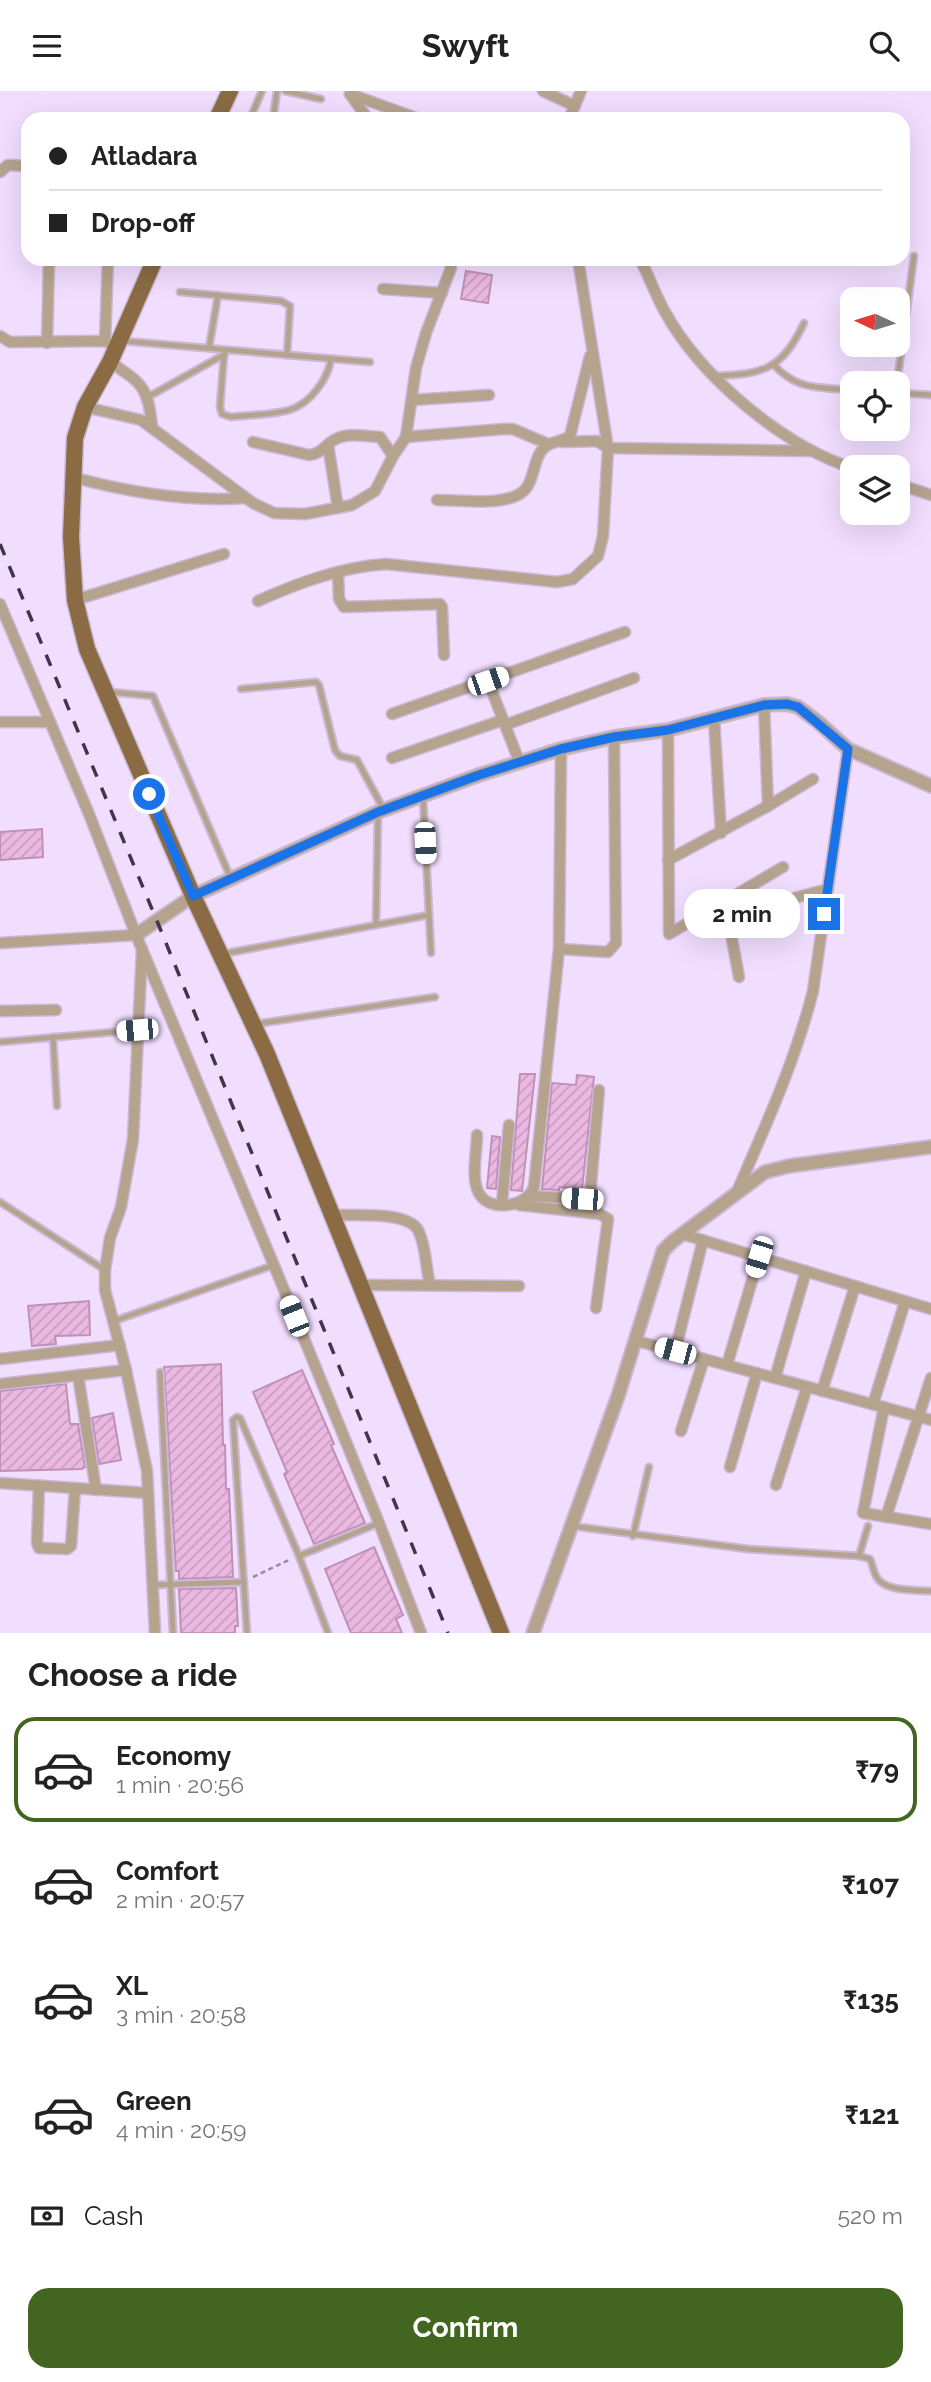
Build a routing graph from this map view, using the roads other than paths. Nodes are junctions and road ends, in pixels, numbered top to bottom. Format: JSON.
{"nodes":[{"id":1,"x":230,"y":91,"type":"edge"},
{"id":2,"x":262,"y":91,"type":"edge"},
{"id":3,"x":277,"y":91,"type":"edge"},
{"id":4,"x":285,"y":91,"type":"edge"},
{"id":5,"x":543,"y":91,"type":"edge"},
{"id":6,"x":581,"y":91,"type":"edge"},
{"id":7,"x":349,"y":93,"type":"edge"},
{"id":8,"x":321,"y":99,"type":"dead end"},
{"id":9,"x":575,"y":106,"type":"junction"},
{"id":10,"x":220,"y":112,"type":"edge"},
{"id":11,"x":253,"y":112,"type":"edge"},
{"id":12,"x":274,"y":112,"type":"edge"},
{"id":13,"x":364,"y":112,"type":"edge"},
{"id":14,"x":400,"y":112,"type":"edge"},
{"id":15,"x":572,"y":112,"type":"edge"},
{"id":16,"x":21,"y":166,"type":"edge"},
{"id":17,"x":0,"y":172,"type":"edge"},
{"id":18,"x":914,"y":256,"type":"dead end"},
{"id":19,"x":49,"y":266,"type":"edge"},
{"id":20,"x":108,"y":266,"type":"edge"},
{"id":21,"x":152,"y":266,"type":"edge"},
{"id":22,"x":450,"y":266,"type":"edge"},
{"id":23,"x":579,"y":266,"type":"edge"},
{"id":24,"x":642,"y":266,"type":"edge"},
{"id":25,"x":383,"y":289,"type":"dead end"},
{"id":26,"x":180,"y":292,"type":"dead end"},
{"id":27,"x":442,"y":293,"type":"junction"},
{"id":28,"x":218,"y":295,"type":"junction"},
{"id":29,"x":804,"y":323,"type":"dead end"},
{"id":30,"x":0,"y":336,"type":"edge"},
{"id":31,"x":47,"y":343,"type":"junction"},
{"id":32,"x":113,"y":348,"type":"junction"},
{"id":33,"x":209,"y":348,"type":"junction"},
{"id":34,"x":592,"y":349,"type":"junction"},
{"id":35,"x":232,"y":350,"type":"junction"},
{"id":36,"x":224,"y":355,"type":"junction"},
{"id":37,"x":287,"y":355,"type":"junction"},
{"id":38,"x":331,"y":359,"type":"junction"},
{"id":39,"x":369,"y":362,"type":"dead end"},
{"id":40,"x":773,"y":365,"type":"junction"},
{"id":41,"x":899,"y":371,"type":"edge"},
{"id":42,"x":712,"y":377,"type":"junction"},
{"id":43,"x":840,"y":389,"type":"edge"},
{"id":44,"x":910,"y":394,"type":"edge"},
{"id":45,"x":489,"y":395,"type":"dead end"},
{"id":46,"x":931,"y":395,"type":"edge"},
{"id":47,"x":148,"y":397,"type":"junction"},
{"id":48,"x":412,"y":400,"type":"junction"},
{"id":49,"x":85,"y":407,"type":"junction"},
{"id":50,"x":152,"y":427,"type":"junction"},
{"id":51,"x":407,"y":437,"type":"junction"},
{"id":52,"x":253,"y":442,"type":"dead end"},
{"id":53,"x":562,"y":442,"type":"junction"},
{"id":54,"x":548,"y":444,"type":"junction"},
{"id":55,"x":328,"y":445,"type":"junction"},
{"id":56,"x":608,"y":448,"type":"junction"},
{"id":57,"x":813,"y":451,"type":"junction"},
{"id":58,"x":393,"y":456,"type":"junction"},
{"id":59,"x":840,"y":464,"type":"edge"},
{"id":60,"x":72,"y":477,"type":"junction"},
{"id":61,"x":910,"y":488,"type":"edge"},
{"id":62,"x":931,"y":495,"type":"edge"},
{"id":63,"x":245,"y":498,"type":"junction"},
{"id":64,"x":437,"y":500,"type":"dead end"},
{"id":65,"x":338,"y":508,"type":"junction"},
{"id":66,"x":224,"y":554,"type":"dead end"},
{"id":67,"x":338,"y":572,"type":"junction"},
{"id":68,"x":75,"y":600,"type":"junction"},
{"id":69,"x":258,"y":601,"type":"dead end"},
{"id":70,"x":0,"y":604,"type":"edge"},
{"id":71,"x":625,"y":632,"type":"dead end"},
{"id":72,"x":444,"y":655,"type":"dead end"},
{"id":73,"x":634,"y":678,"type":"dead end"},
{"id":74,"x":488,"y":681,"type":"junction"},
{"id":75,"x":241,"y":689,"type":"dead end"},
{"id":76,"x":106,"y":691,"type":"junction"},
{"id":77,"x":764,"y":705,"type":"junction"},
{"id":78,"x":392,"y":714,"type":"dead end"},
{"id":79,"x":715,"y":718,"type":"junction"},
{"id":80,"x":0,"y":722,"type":"edge"},
{"id":81,"x":50,"y":722,"type":"junction"},
{"id":82,"x":504,"y":723,"type":"junction"},
{"id":83,"x":668,"y":730,"type":"junction"},
{"id":84,"x":614,"y":737,"type":"junction"},
{"id":85,"x":561,"y":749,"type":"junction"},
{"id":86,"x":848,"y":749,"type":"junction"},
{"id":87,"x":392,"y":758,"type":"dead end"},
{"id":88,"x":519,"y":761,"type":"junction"},
{"id":89,"x":813,"y":779,"type":"dead end"},
{"id":90,"x":931,"y":786,"type":"edge"},
{"id":91,"x":423,"y":796,"type":"junction"},
{"id":92,"x":768,"y":806,"type":"junction"},
{"id":93,"x":381,"y":811,"type":"junction"},
{"id":94,"x":721,"y":833,"type":"junction"},
{"id":95,"x":668,"y":860,"type":"junction"},
{"id":96,"x":783,"y":867,"type":"dead end"},
{"id":97,"x":231,"y":879,"type":"junction"},
{"id":98,"x":828,"y":889,"type":"junction"},
{"id":99,"x":193,"y":896,"type":"junction"},
{"id":100,"x":724,"y":901,"type":"junction"},
{"id":101,"x":429,"y":915,"type":"junction"},
{"id":102,"x":727,"y":916,"type":"junction"},
{"id":103,"x":376,"y":924,"type":"junction"},
{"id":104,"x":139,"y":941,"type":"junction"},
{"id":105,"x":0,"y":943,"type":"edge"},
{"id":106,"x":559,"y":949,"type":"junction"},
{"id":107,"x":431,"y":953,"type":"dead end"},
{"id":108,"x":220,"y":954,"type":"junction"},
{"id":109,"x":739,"y":977,"type":"dead end"},
{"id":110,"x":435,"y":997,"type":"dead end"},
{"id":111,"x":56,"y":1010,"type":"dead end"},
{"id":112,"x":0,"y":1011,"type":"edge"},
{"id":113,"x":253,"y":1024,"type":"junction"},
{"id":114,"x":137,"y":1030,"type":"junction"},
{"id":115,"x":54,"y":1037,"type":"junction"},
{"id":116,"x":0,"y":1042,"type":"edge"},
{"id":117,"x":599,"y":1090,"type":"dead end"},
{"id":118,"x":57,"y":1106,"type":"dead end"},
{"id":119,"x":509,"y":1125,"type":"dead end"},
{"id":120,"x":477,"y":1135,"type":"dead end"},
{"id":121,"x":931,"y":1147,"type":"edge"},
{"id":122,"x":735,"y":1194,"type":"junction"},
{"id":123,"x":531,"y":1196,"type":"junction"},
{"id":124,"x":0,"y":1202,"type":"edge"},
{"id":125,"x":502,"y":1204,"type":"junction"},
{"id":126,"x":517,"y":1204,"type":"junction"},
{"id":127,"x":332,"y":1215,"type":"junction"},
{"id":128,"x":682,"y":1234,"type":"junction"},
{"id":129,"x":703,"y":1240,"type":"junction"},
{"id":130,"x":759,"y":1257,"type":"junction"},
{"id":131,"x":274,"y":1265,"type":"junction"},
{"id":132,"x":105,"y":1270,"type":"junction"},
{"id":133,"x":806,"y":1271,"type":"junction"},
{"id":134,"x":360,"y":1285,"type":"junction"},
{"id":135,"x":430,"y":1285,"type":"junction"},
{"id":136,"x":519,"y":1286,"type":"dead end"},
{"id":137,"x":855,"y":1286,"type":"junction"},
{"id":138,"x":905,"y":1301,"type":"junction"},
{"id":139,"x":596,"y":1308,"type":"dead end"},
{"id":140,"x":931,"y":1310,"type":"edge"},
{"id":141,"x":114,"y":1321,"type":"junction"},
{"id":142,"x":637,"y":1341,"type":"junction"},
{"id":143,"x":120,"y":1345,"type":"junction"},
{"id":144,"x":675,"y":1351,"type":"junction"},
{"id":145,"x":0,"y":1359,"type":"edge"},
{"id":146,"x":704,"y":1359,"type":"junction"},
{"id":147,"x":727,"y":1365,"type":"junction"},
{"id":148,"x":126,"y":1370,"type":"junction"},
{"id":149,"x":160,"y":1372,"type":"dead end"},
{"id":150,"x":757,"y":1373,"type":"junction"},
{"id":151,"x":78,"y":1375,"type":"junction"},
{"id":152,"x":775,"y":1378,"type":"junction"},
{"id":153,"x":931,"y":1378,"type":"edge"},
{"id":154,"x":0,"y":1384,"type":"edge"},
{"id":155,"x":807,"y":1387,"type":"junction"},
{"id":156,"x":822,"y":1391,"type":"junction"},
{"id":157,"x":873,"y":1404,"type":"junction"},
{"id":158,"x":884,"y":1407,"type":"junction"},
{"id":159,"x":919,"y":1417,"type":"junction"},
{"id":160,"x":931,"y":1420,"type":"edge"},
{"id":161,"x":681,"y":1431,"type":"dead end"},
{"id":162,"x":649,"y":1467,"type":"dead end"},
{"id":163,"x":730,"y":1467,"type":"dead end"},
{"id":164,"x":0,"y":1483,"type":"edge"},
{"id":165,"x":776,"y":1485,"type":"dead end"},
{"id":166,"x":38,"y":1486,"type":"junction"},
{"id":167,"x":75,"y":1488,"type":"junction"},
{"id":168,"x":96,"y":1490,"type":"junction"},
{"id":169,"x":148,"y":1493,"type":"junction"},
{"id":170,"x":886,"y":1517,"type":"junction"},
{"id":171,"x":379,"y":1523,"type":"junction"},
{"id":172,"x":931,"y":1524,"type":"edge"},
{"id":173,"x":572,"y":1526,"type":"junction"},
{"id":174,"x":868,"y":1526,"type":"dead end"},
{"id":175,"x":633,"y":1536,"type":"junction"},
{"id":176,"x":299,"y":1556,"type":"junction"},
{"id":177,"x":859,"y":1556,"type":"junction"},
{"id":178,"x":244,"y":1582,"type":"junction"},
{"id":179,"x":153,"y":1585,"type":"junction"},
{"id":180,"x":171,"y":1585,"type":"junction"},
{"id":181,"x":931,"y":1591,"type":"edge"},
{"id":182,"x":155,"y":1633,"type":"edge"},
{"id":183,"x":173,"y":1633,"type":"edge"},
{"id":184,"x":247,"y":1633,"type":"edge"},
{"id":185,"x":328,"y":1633,"type":"edge"},
{"id":186,"x":421,"y":1633,"type":"edge"},
{"id":187,"x":501,"y":1633,"type":"edge"},
{"id":188,"x":533,"y":1633,"type":"edge"}],
"edges":[{"from":1,"to":10,"type":"main road"},
{"from":2,"to":11,"type":"lane"},
{"from":3,"to":12,"type":"lane"},
{"from":4,"to":8,"type":"lane"},
{"from":5,"to":9,"type":"street"},
{"from":6,"to":9,"type":"street"},
{"from":7,"to":13,"type":"street"},
{"from":7,"to":14,"type":"street"},
{"from":9,"to":15,"type":"street"},
{"from":16,"to":17,"type":"street"},
{"from":18,"to":41,"type":"lane"},
{"from":19,"to":31,"type":"street"},
{"from":20,"to":32,"type":"street"},
{"from":21,"to":32,"type":"main road"},
{"from":22,"to":27,"type":"street"},
{"from":23,"to":34,"type":"street"},
{"from":24,"to":42,"type":"street"},
{"from":25,"to":27,"type":"street"},
{"from":26,"to":28,"type":"lane"},
{"from":27,"to":48,"type":"street"},
{"from":28,"to":33,"type":"lane"},
{"from":28,"to":37,"type":"lane"},
{"from":29,"to":40,"type":"lane"},
{"from":30,"to":31,"type":"street"},
{"from":31,"to":32,"type":"street"},
{"from":32,"to":33,"type":"lane"},
{"from":32,"to":47,"type":"street"},
{"from":32,"to":49,"type":"main road"},
{"from":33,"to":35,"type":"lane"},
{"from":34,"to":53,"type":"street"},
{"from":34,"to":56,"type":"street"},
{"from":35,"to":36,"type":"lane"},
{"from":35,"to":37,"type":"lane"},
{"from":36,"to":38,"type":"lane"},
{"from":36,"to":47,"type":"lane"},
{"from":37,"to":38,"type":"lane"},
{"from":38,"to":39,"type":"lane"},
{"from":40,"to":42,"type":"lane"},
{"from":40,"to":43,"type":"lane"},
{"from":42,"to":57,"type":"street"},
{"from":44,"to":46,"type":"lane"},
{"from":45,"to":48,"type":"street"},
{"from":47,"to":50,"type":"street"},
{"from":48,"to":51,"type":"street"},
{"from":49,"to":50,"type":"street"},
{"from":49,"to":60,"type":"main road"},
{"from":50,"to":63,"type":"street"},
{"from":51,"to":54,"type":"street"},
{"from":51,"to":58,"type":"street"},
{"from":52,"to":55,"type":"street"},
{"from":53,"to":54,"type":"street"},
{"from":53,"to":56,"type":"street"},
{"from":54,"to":64,"type":"street"},
{"from":55,"to":58,"type":"street"},
{"from":55,"to":65,"type":"street"},
{"from":56,"to":57,"type":"street"},
{"from":56,"to":67,"type":"street"},
{"from":57,"to":59,"type":"street"},
{"from":58,"to":65,"type":"street"},
{"from":60,"to":63,"type":"street"},
{"from":60,"to":68,"type":"main road"},
{"from":61,"to":62,"type":"street"},
{"from":63,"to":65,"type":"street"},
{"from":66,"to":68,"type":"street"},
{"from":67,"to":69,"type":"street"},
{"from":67,"to":72,"type":"street"},
{"from":68,"to":76,"type":"main road"},
{"from":70,"to":81,"type":"street"},
{"from":71,"to":74,"type":"street"},
{"from":73,"to":82,"type":"street"},
{"from":74,"to":78,"type":"street"},
{"from":74,"to":82,"type":"street"},
{"from":75,"to":93,"type":"lane"},
{"from":76,"to":97,"type":"lane"},
{"from":76,"to":99,"type":"main road"},
{"from":77,"to":79,"type":"street"},
{"from":77,"to":86,"type":"street"},
{"from":77,"to":92,"type":"street"},
{"from":79,"to":83,"type":"street"},
{"from":79,"to":94,"type":"street"},
{"from":80,"to":81,"type":"street"},
{"from":81,"to":104,"type":"street"},
{"from":82,"to":87,"type":"street"},
{"from":82,"to":88,"type":"street"},
{"from":83,"to":84,"type":"street"},
{"from":83,"to":95,"type":"street"},
{"from":84,"to":85,"type":"street"},
{"from":84,"to":106,"type":"street"},
{"from":85,"to":88,"type":"street"},
{"from":85,"to":106,"type":"street"},
{"from":86,"to":90,"type":"street"},
{"from":86,"to":98,"type":"street"},
{"from":88,"to":91,"type":"street"},
{"from":89,"to":92,"type":"street"},
{"from":91,"to":93,"type":"street"},
{"from":91,"to":101,"type":"lane"},
{"from":92,"to":94,"type":"street"},
{"from":93,"to":97,"type":"street"},
{"from":93,"to":103,"type":"lane"},
{"from":94,"to":95,"type":"street"},
{"from":95,"to":100,"type":"street"},
{"from":96,"to":100,"type":"street"},
{"from":97,"to":99,"type":"street"},
{"from":98,"to":102,"type":"street"},
{"from":98,"to":122,"type":"street"},
{"from":99,"to":104,"type":"street"},
{"from":99,"to":108,"type":"main road"},
{"from":100,"to":102,"type":"street"},
{"from":101,"to":103,"type":"lane"},
{"from":101,"to":107,"type":"lane"},
{"from":102,"to":109,"type":"street"},
{"from":103,"to":108,"type":"lane"},
{"from":104,"to":105,"type":"street"},
{"from":104,"to":114,"type":"street"},
{"from":104,"to":131,"type":"street"},
{"from":106,"to":123,"type":"street"},
{"from":108,"to":113,"type":"main road"},
{"from":110,"to":113,"type":"lane"},
{"from":111,"to":112,"type":"street"},
{"from":113,"to":127,"type":"main road"},
{"from":114,"to":115,"type":"lane"},
{"from":114,"to":132,"type":"street"},
{"from":115,"to":116,"type":"lane"},
{"from":115,"to":118,"type":"lane"},
{"from":117,"to":123,"type":"street"},
{"from":119,"to":125,"type":"street"},
{"from":120,"to":125,"type":"street"},
{"from":121,"to":122,"type":"street"},
{"from":122,"to":128,"type":"street"},
{"from":123,"to":126,"type":"street"},
{"from":124,"to":132,"type":"lane"},
{"from":125,"to":126,"type":"street"},
{"from":126,"to":139,"type":"street"},
{"from":127,"to":134,"type":"main road"},
{"from":127,"to":135,"type":"street"},
{"from":128,"to":129,"type":"street"},
{"from":128,"to":142,"type":"street"},
{"from":129,"to":130,"type":"street"},
{"from":129,"to":144,"type":"street"},
{"from":130,"to":133,"type":"street"},
{"from":130,"to":147,"type":"street"},
{"from":131,"to":141,"type":"lane"},
{"from":131,"to":171,"type":"street"},
{"from":132,"to":141,"type":"street"},
{"from":133,"to":137,"type":"street"},
{"from":133,"to":152,"type":"street"},
{"from":134,"to":135,"type":"street"},
{"from":134,"to":187,"type":"main road"},
{"from":135,"to":136,"type":"street"},
{"from":137,"to":138,"type":"street"},
{"from":137,"to":156,"type":"street"},
{"from":138,"to":140,"type":"street"},
{"from":138,"to":157,"type":"street"},
{"from":141,"to":143,"type":"street"},
{"from":142,"to":144,"type":"street"},
{"from":142,"to":173,"type":"street"},
{"from":143,"to":145,"type":"street"},
{"from":143,"to":148,"type":"street"},
{"from":144,"to":146,"type":"street"},
{"from":146,"to":147,"type":"street"},
{"from":146,"to":161,"type":"street"},
{"from":147,"to":150,"type":"street"},
{"from":148,"to":151,"type":"street"},
{"from":148,"to":169,"type":"street"},
{"from":149,"to":180,"type":"lane"},
{"from":150,"to":152,"type":"street"},
{"from":150,"to":163,"type":"street"},
{"from":151,"to":154,"type":"street"},
{"from":151,"to":168,"type":"street"},
{"from":152,"to":155,"type":"street"},
{"from":153,"to":159,"type":"street"},
{"from":155,"to":156,"type":"street"},
{"from":155,"to":165,"type":"street"},
{"from":156,"to":157,"type":"street"},
{"from":157,"to":158,"type":"street"},
{"from":158,"to":159,"type":"street"},
{"from":158,"to":170,"type":"street"},
{"from":159,"to":160,"type":"street"},
{"from":159,"to":170,"type":"street"},
{"from":162,"to":175,"type":"lane"},
{"from":164,"to":166,"type":"street"},
{"from":166,"to":167,"type":"street"},
{"from":166,"to":167,"type":"street"},
{"from":167,"to":168,"type":"street"},
{"from":168,"to":169,"type":"street"},
{"from":169,"to":179,"type":"street"},
{"from":170,"to":172,"type":"street"},
{"from":171,"to":176,"type":"lane"},
{"from":171,"to":186,"type":"street"},
{"from":173,"to":175,"type":"lane"},
{"from":173,"to":188,"type":"street"},
{"from":174,"to":177,"type":"lane"},
{"from":175,"to":177,"type":"lane"},
{"from":176,"to":178,"type":"lane"},
{"from":176,"to":185,"type":"lane"},
{"from":177,"to":181,"type":"lane"},
{"from":178,"to":180,"type":"lane"},
{"from":178,"to":184,"type":"lane"},
{"from":179,"to":180,"type":"lane"},
{"from":179,"to":182,"type":"street"},
{"from":180,"to":183,"type":"lane"}]}
